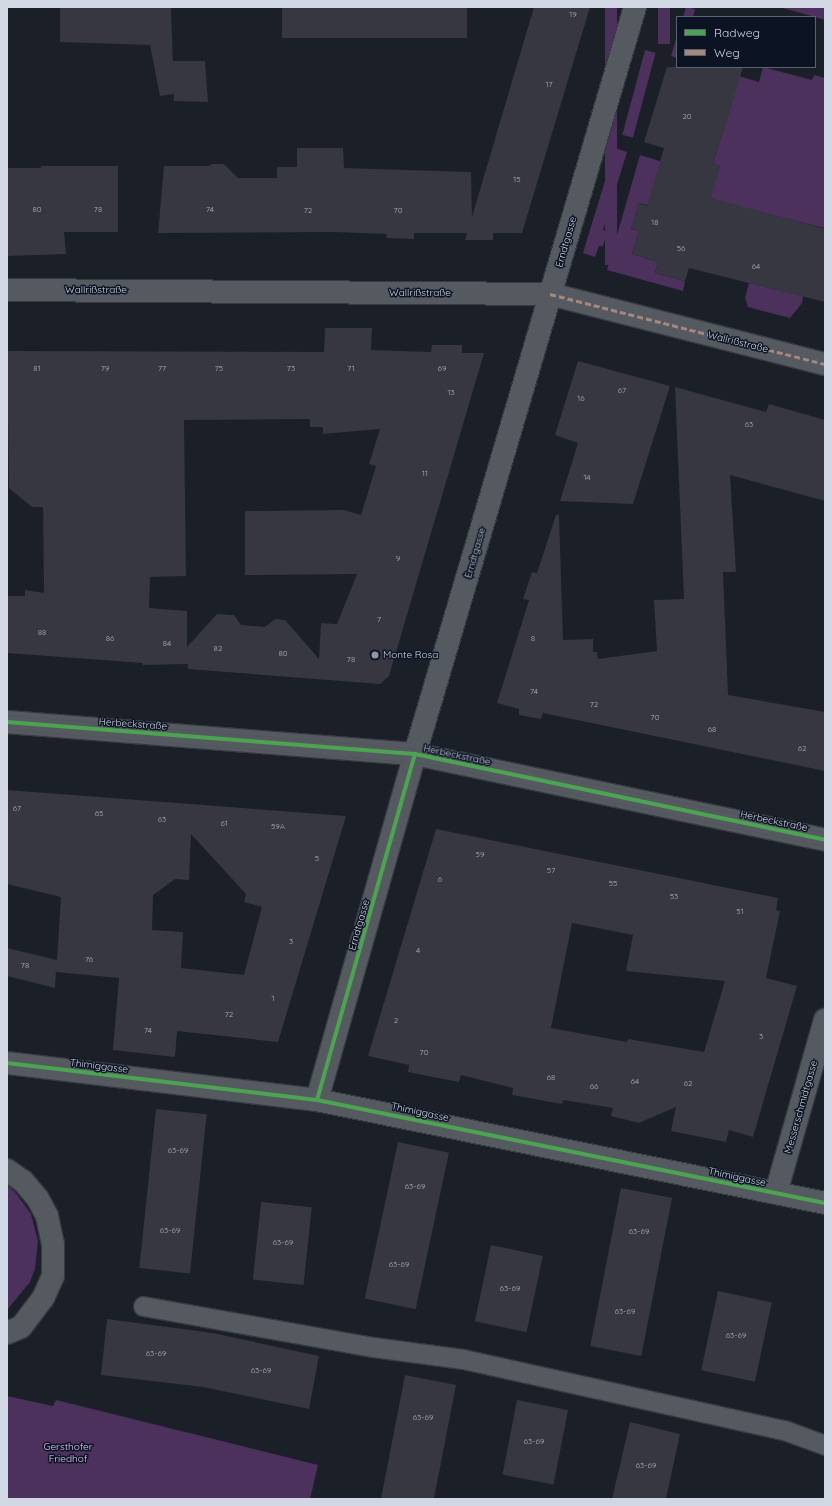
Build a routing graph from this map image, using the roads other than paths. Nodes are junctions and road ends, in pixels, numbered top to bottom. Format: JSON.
{"nodes":[{"id":1,"x":635,"y":7,"type":"edge"},
{"id":2,"x":7,"y":290,"type":"edge"},
{"id":3,"x":550,"y":294,"type":"junction"},
{"id":4,"x":825,"y":364,"type":"edge"},
{"id":5,"x":7,"y":722,"type":"edge"},
{"id":6,"x":415,"y":754,"type":"junction"},
{"id":7,"x":825,"y":840,"type":"edge"},
{"id":8,"x":825,"y":1020,"type":"edge"},
{"id":9,"x":7,"y":1063,"type":"edge"},
{"id":10,"x":317,"y":1100,"type":"junction"},
{"id":11,"x":7,"y":1170,"type":"edge"},
{"id":12,"x":776,"y":1193,"type":"junction"},
{"id":13,"x":825,"y":1203,"type":"edge"},
{"id":14,"x":144,"y":1306,"type":"dead end"},
{"id":15,"x":7,"y":1333,"type":"edge"},
{"id":16,"x":825,"y":1445,"type":"edge"}],
"edges":[{"from":1,"to":3,"type":"street","name":"Erndtgasse"},
{"from":2,"to":3,"type":"street","name":"Wallrißstraße"},
{"from":3,"to":4,"type":"street","name":"Wallrißstraße"},
{"from":3,"to":6,"type":"street","name":"Erndtgasse"},
{"from":5,"to":6,"type":"street","name":"Herbeckstraße"},
{"from":6,"to":7,"type":"street","name":"Herbeckstraße"},
{"from":6,"to":10,"type":"street","name":"Erndtgasse"},
{"from":8,"to":12,"type":"street","name":"Messerschmidtgasse"},
{"from":9,"to":10,"type":"street","name":"Thimiggasse"},
{"from":10,"to":12,"type":"street","name":"Thimiggasse"},
{"from":11,"to":15,"type":"street"},
{"from":12,"to":13,"type":"street","name":"Thimiggasse"},
{"from":14,"to":16,"type":"lane"}]}
